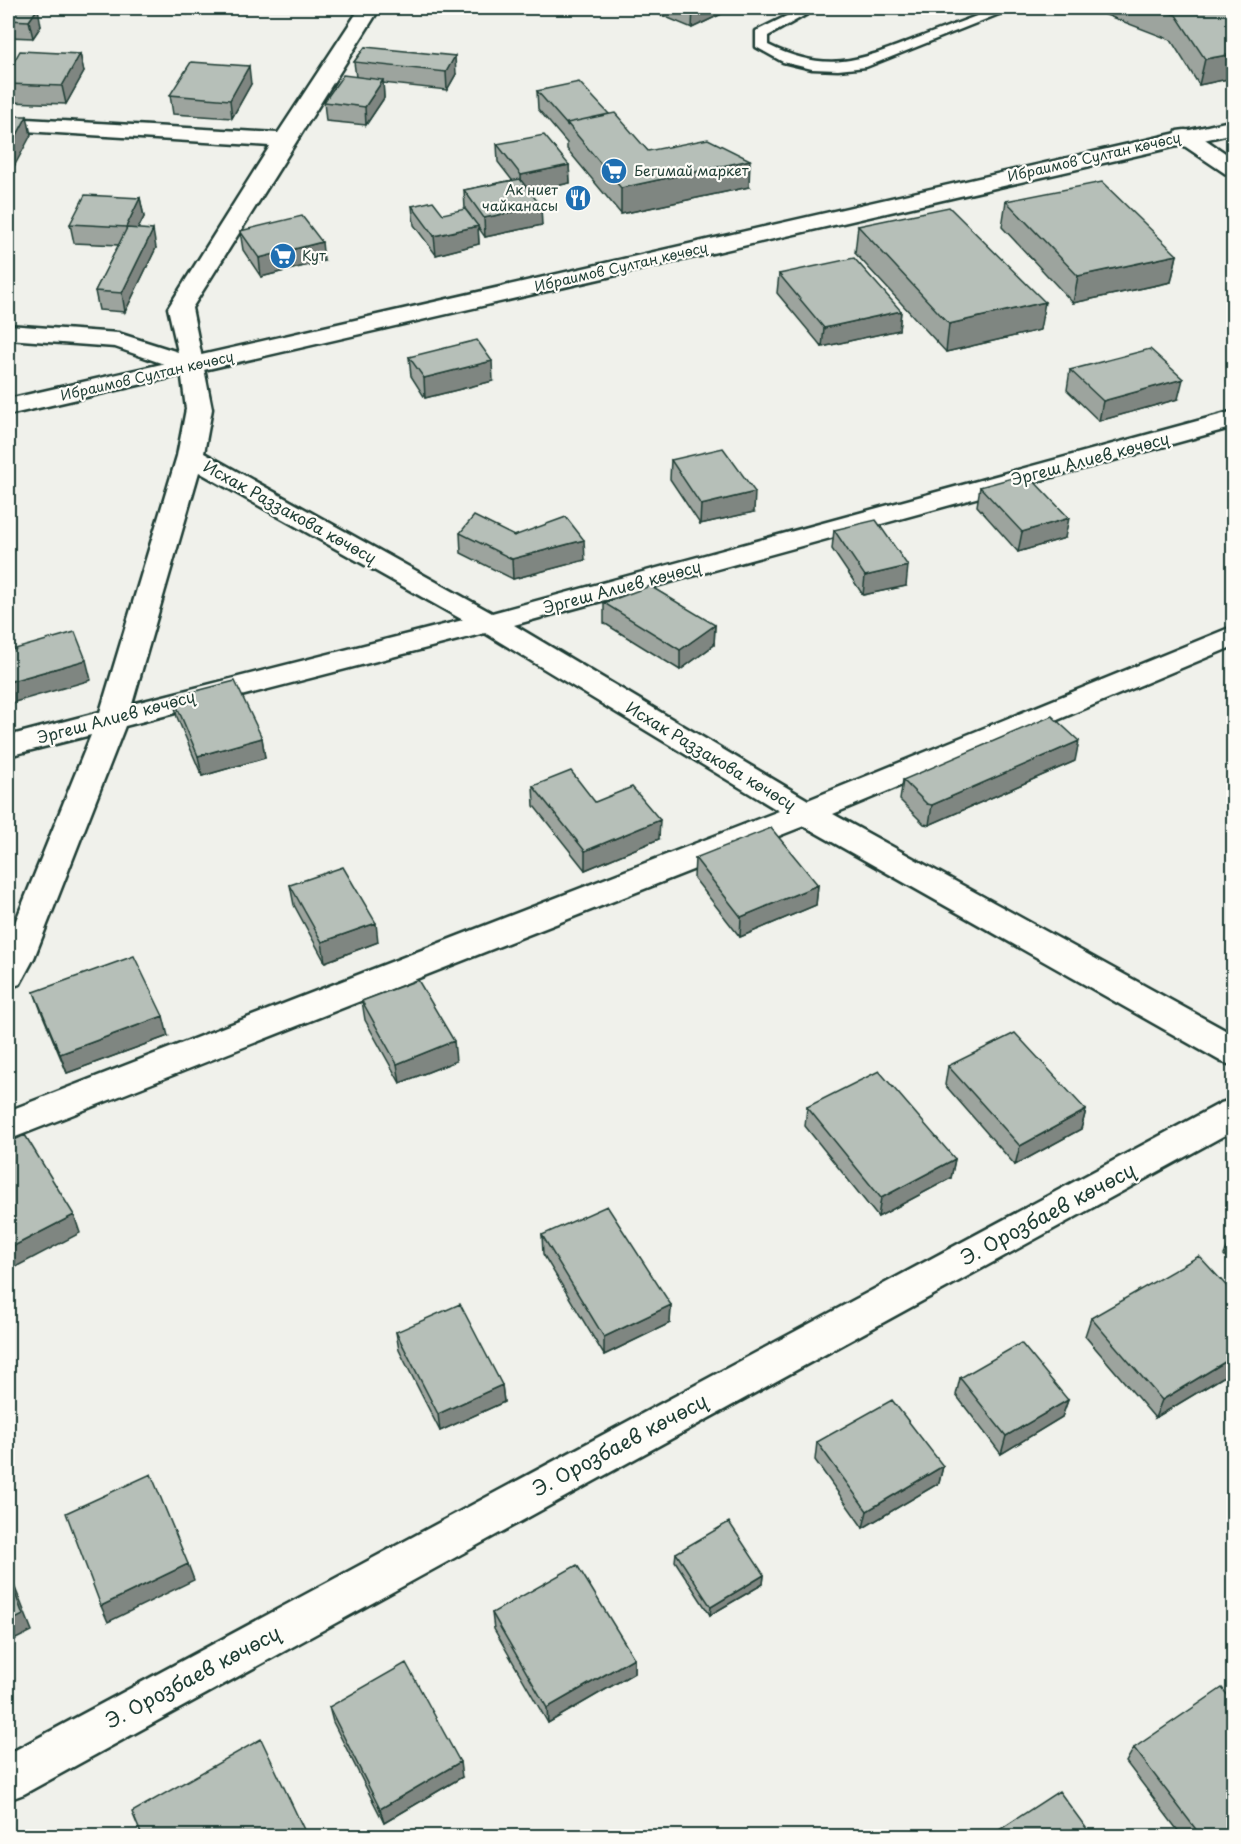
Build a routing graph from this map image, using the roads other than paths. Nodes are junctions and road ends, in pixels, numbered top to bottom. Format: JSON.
{"nodes":[{"id":1,"x":370,"y":8,"type":"edge"},
{"id":2,"x":812,"y":8,"type":"edge"},
{"id":3,"x":1008,"y":8,"type":"edge"},
{"id":4,"x":8,"y":124,"type":"edge"},
{"id":5,"x":1233,"y":126,"type":"edge"},
{"id":6,"x":1185,"y":136,"type":"junction"},
{"id":7,"x":284,"y":140,"type":"junction"},
{"id":8,"x":1233,"y":169,"type":"edge"},
{"id":9,"x":8,"y":332,"type":"edge"},
{"id":10,"x":193,"y":366,"type":"junction"},
{"id":11,"x":8,"y":407,"type":"edge"},
{"id":12,"x":1233,"y":419,"type":"edge"},
{"id":13,"x":190,"y":456,"type":"junction"},
{"id":14,"x":489,"y":623,"type":"junction"},
{"id":15,"x":1233,"y":635,"type":"edge"},
{"id":16,"x":114,"y":716,"type":"junction"},
{"id":17,"x":8,"y":746,"type":"edge"},
{"id":18,"x":806,"y":813,"type":"junction"},
{"id":19,"x":8,"y":975,"type":"edge"},
{"id":20,"x":1233,"y":1052,"type":"edge"},
{"id":21,"x":1233,"y":1113,"type":"edge"},
{"id":22,"x":8,"y":1126,"type":"edge"},
{"id":23,"x":8,"y":1778,"type":"edge"}],
"edges":[{"from":1,"to":7,"type":"street"},
{"from":2,"to":3,"type":"lane"},
{"from":4,"to":7,"type":"street"},
{"from":5,"to":6,"type":"street","name":"Ибраимов Султан көчөсү"},
{"from":6,"to":8,"type":"street"},
{"from":6,"to":10,"type":"street","name":"Ибраимов Султан көчөсү"},
{"from":7,"to":10,"type":"street"},
{"from":9,"to":10,"type":"street"},
{"from":10,"to":11,"type":"street","name":"Ибраимов Султан көчөсү"},
{"from":10,"to":13,"type":"street"},
{"from":12,"to":14,"type":"street","name":"Эргеш Алиев көчөсү"},
{"from":13,"to":14,"type":"street","name":"Исхак Раззакова көчөсү"},
{"from":13,"to":16,"type":"street"},
{"from":14,"to":16,"type":"street","name":"Эргеш Алиев көчөсү"},
{"from":14,"to":18,"type":"street","name":"Исхак Раззакова көчөсү"},
{"from":15,"to":18,"type":"street"},
{"from":16,"to":17,"type":"street","name":"Эргеш Алиев көчөсү"},
{"from":16,"to":19,"type":"street"},
{"from":18,"to":20,"type":"street","name":"Исхак Раззакова көчөсү"},
{"from":18,"to":22,"type":"street"},
{"from":21,"to":23,"type":"street","name":"Э. Орозбаев көчөсү"}]}
